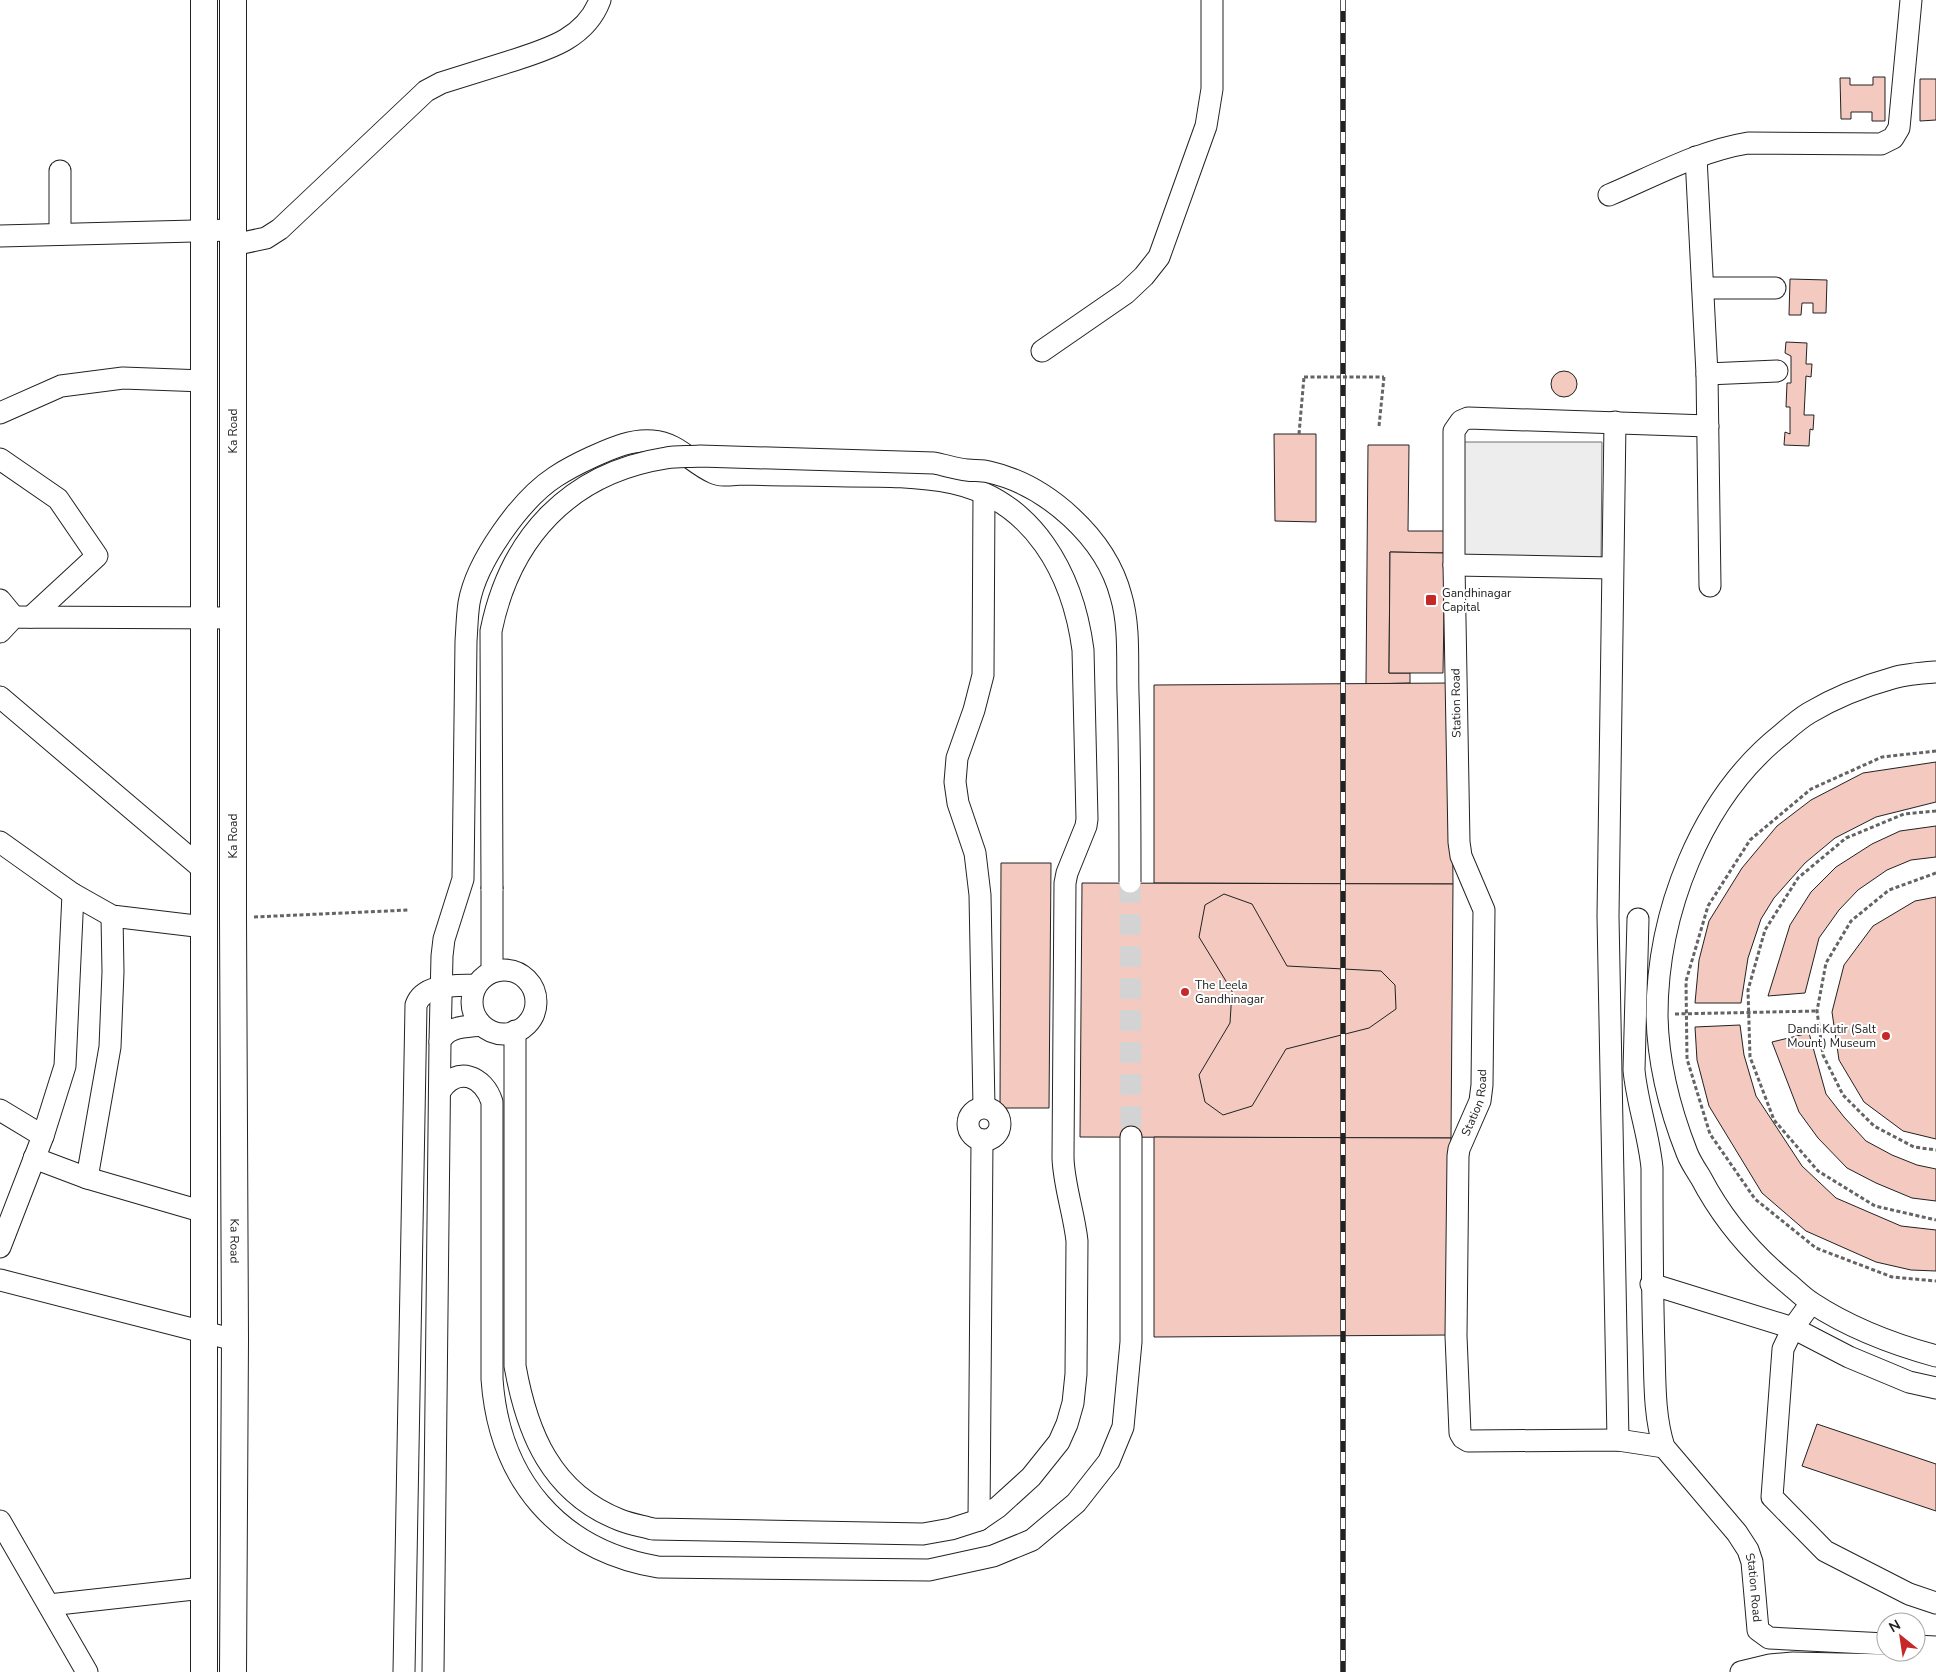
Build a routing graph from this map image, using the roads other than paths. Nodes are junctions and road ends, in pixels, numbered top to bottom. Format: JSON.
{"nodes":[{"id":1,"x":204,"y":0,"type":"edge"},
{"id":2,"x":233,"y":0,"type":"edge"},
{"id":3,"x":600,"y":0,"type":"edge"},
{"id":4,"x":1212,"y":0,"type":"edge"},
{"id":5,"x":1911,"y":0,"type":"edge"},
{"id":6,"x":1696,"y":157,"type":"junction"},
{"id":7,"x":60,"y":171,"type":"dead end"},
{"id":8,"x":1609,"y":195,"type":"dead end"},
{"id":9,"x":204,"y":231,"type":"junction"},
{"id":10,"x":60,"y":234,"type":"junction"},
{"id":11,"x":0,"y":236,"type":"edge"},
{"id":12,"x":233,"y":238,"type":"junction"},
{"id":13,"x":1703,"y":288,"type":"junction"},
{"id":14,"x":1775,"y":288,"type":"dead end"},
{"id":15,"x":1042,"y":350,"type":"dead end"},
{"id":16,"x":1777,"y":371,"type":"dead end"},
{"id":17,"x":1708,"y":374,"type":"junction"},
{"id":18,"x":204,"y":381,"type":"junction"},
{"id":19,"x":0,"y":412,"type":"edge"},
{"id":20,"x":1616,"y":422,"type":"junction"},
{"id":21,"x":1708,"y":426,"type":"junction"},
{"id":22,"x":0,"y":459,"type":"edge"},
{"id":23,"x":984,"y":494,"type":"junction"},
{"id":24,"x":1454,"y":565,"type":"junction"},
{"id":25,"x":1612,"y":568,"type":"junction"},
{"id":26,"x":1710,"y":586,"type":"dead end"},
{"id":27,"x":0,"y":600,"type":"edge"},
{"id":28,"x":204,"y":618,"type":"junction"},
{"id":29,"x":233,"y":618,"type":"junction"},
{"id":30,"x":15,"y":622,"type":"edge"},
{"id":31,"x":1936,"y":672,"type":"edge"},
{"id":32,"x":0,"y":697,"type":"edge"},
{"id":33,"x":0,"y":842,"type":"edge"},
{"id":34,"x":204,"y":870,"type":"junction"},
{"id":35,"x":1130,"y":882,"type":"tunnel mouth"},
{"id":36,"x":73,"y":894,"type":"junction"},
{"id":37,"x":112,"y":916,"type":"junction"},
{"id":38,"x":1608,"y":916,"type":"junction"},
{"id":39,"x":1638,"y":919,"type":"junction"},
{"id":40,"x":1669,"y":922,"type":"junction"},
{"id":41,"x":204,"y":927,"type":"junction"},
{"id":42,"x":492,"y":972,"type":"junction"},
{"id":43,"x":476,"y":985,"type":"junction"},
{"id":44,"x":441,"y":988,"type":"junction"},
{"id":45,"x":481,"y":1025,"type":"junction"},
{"id":46,"x":515,"y":1031,"type":"junction"},
{"id":47,"x":440,"y":1042,"type":"junction"},
{"id":48,"x":440,"y":1091,"type":"junction"},
{"id":49,"x":0,"y":1110,"type":"edge"},
{"id":50,"x":42,"y":1136,"type":"junction"},
{"id":51,"x":1131,"y":1136,"type":"tunnel mouth"},
{"id":52,"x":34,"y":1158,"type":"junction"},
{"id":53,"x":87,"y":1178,"type":"junction"},
{"id":54,"x":204,"y":1212,"type":"junction"},
{"id":55,"x":0,"y":1247,"type":"edge"},
{"id":56,"x":0,"y":1280,"type":"edge"},
{"id":57,"x":1651,"y":1284,"type":"junction"},
{"id":58,"x":1811,"y":1302,"type":"junction"},
{"id":59,"x":1793,"y":1328,"type":"junction"},
{"id":60,"x":204,"y":1332,"type":"junction"},
{"id":61,"x":235,"y":1340,"type":"junction"},
{"id":62,"x":1936,"y":1356,"type":"edge"},
{"id":63,"x":1936,"y":1388,"type":"edge"},
{"id":64,"x":1618,"y":1440,"type":"junction"},
{"id":65,"x":1664,"y":1447,"type":"junction"},
{"id":66,"x":979,"y":1520,"type":"junction"},
{"id":67,"x":0,"y":1521,"type":"edge"},
{"id":68,"x":204,"y":1588,"type":"junction"},
{"id":69,"x":1936,"y":1603,"type":"edge"},
{"id":70,"x":49,"y":1605,"type":"junction"},
{"id":71,"x":233,"y":1636,"type":"junction"},
{"id":72,"x":1876,"y":1643,"type":"edge"},
{"id":73,"x":1936,"y":1666,"type":"edge"},
{"id":74,"x":87,"y":1672,"type":"edge"},
{"id":75,"x":204,"y":1672,"type":"edge"},
{"id":76,"x":233,"y":1672,"type":"edge"},
{"id":77,"x":246,"y":1672,"type":"edge"},
{"id":78,"x":404,"y":1672,"type":"edge"},
{"id":79,"x":433,"y":1672,"type":"edge"},
{"id":80,"x":1741,"y":1672,"type":"edge"}],
"edges":[{"from":1,"to":9,"type":"main road"},
{"from":2,"to":12,"type":"main road","name":"Ka Road"},
{"from":3,"to":12,"type":"street"},
{"from":4,"to":15,"type":"street"},
{"from":5,"to":6,"type":"street"},
{"from":6,"to":8,"type":"street"},
{"from":6,"to":13,"type":"street"},
{"from":7,"to":10,"type":"street"},
{"from":9,"to":10,"type":"street"},
{"from":9,"to":12,"type":"street"},
{"from":9,"to":18,"type":"main road"},
{"from":10,"to":11,"type":"street"},
{"from":12,"to":29,"type":"main road","name":"Ka Road"},
{"from":13,"to":14,"type":"street"},
{"from":13,"to":17,"type":"street"},
{"from":16,"to":17,"type":"street"},
{"from":17,"to":21,"type":"street"},
{"from":18,"to":19,"type":"street"},
{"from":18,"to":28,"type":"main road"},
{"from":20,"to":21,"type":"street"},
{"from":20,"to":24,"type":"street","name":"Station Road"},
{"from":20,"to":25,"type":"street"},
{"from":21,"to":26,"type":"street"},
{"from":22,"to":30,"type":"street"},
{"from":23,"to":44,"type":"street"},
{"from":23,"to":66,"type":"street"},
{"from":23,"to":66,"type":"street"},
{"from":24,"to":25,"type":"street"},
{"from":24,"to":64,"type":"street","name":"Station Road"},
{"from":25,"to":38,"type":"street"},
{"from":27,"to":30,"type":"street"},
{"from":28,"to":29,"type":"street"},
{"from":28,"to":30,"type":"street"},
{"from":28,"to":34,"type":"main road"},
{"from":29,"to":61,"type":"main road","name":"Ka Road"},
{"from":31,"to":40,"type":"street"},
{"from":32,"to":34,"type":"street"},
{"from":33,"to":36,"type":"street"},
{"from":34,"to":41,"type":"main road"},
{"from":35,"to":42,"type":"street","bridge":true},
{"from":36,"to":37,"type":"street"},
{"from":36,"to":50,"type":"street"},
{"from":37,"to":41,"type":"street"},
{"from":37,"to":53,"type":"street"},
{"from":38,"to":39,"type":"street"},
{"from":38,"to":64,"type":"street"},
{"from":39,"to":40,"type":"street"},
{"from":39,"to":57,"type":"street","name":"Station Road"},
{"from":40,"to":58,"type":"street"},
{"from":41,"to":54,"type":"main road"},
{"from":42,"to":43,"type":"street"},
{"from":42,"to":46,"type":"street"},
{"from":43,"to":44,"type":"street"},
{"from":43,"to":45,"type":"street"},
{"from":44,"to":47,"type":"street"},
{"from":44,"to":78,"type":"street"},
{"from":45,"to":46,"type":"street"},
{"from":45,"to":47,"type":"street"},
{"from":46,"to":66,"type":"street"},
{"from":47,"to":48,"type":"street"},
{"from":48,"to":51,"type":"street"},
{"from":48,"to":79,"type":"street"},
{"from":49,"to":50,"type":"street"},
{"from":50,"to":52,"type":"street"},
{"from":52,"to":53,"type":"street"},
{"from":52,"to":55,"type":"street"},
{"from":53,"to":54,"type":"street"},
{"from":54,"to":60,"type":"main road"},
{"from":56,"to":60,"type":"street"},
{"from":57,"to":59,"type":"street"},
{"from":57,"to":65,"type":"street","name":"Station Road"},
{"from":58,"to":59,"type":"street"},
{"from":58,"to":62,"type":"street"},
{"from":59,"to":63,"type":"street"},
{"from":59,"to":69,"type":"street"},
{"from":60,"to":61,"type":"street"},
{"from":60,"to":68,"type":"main road"},
{"from":61,"to":71,"type":"main road","name":"Ka Road"},
{"from":64,"to":65,"type":"street","name":"Station Road"},
{"from":65,"to":72,"type":"street","name":"Station Road"},
{"from":67,"to":70,"type":"street"},
{"from":68,"to":70,"type":"street"},
{"from":68,"to":75,"type":"main road"},
{"from":70,"to":74,"type":"street"},
{"from":71,"to":76,"type":"main road","name":"Ka Road"},
{"from":71,"to":77,"type":"main road"},
{"from":73,"to":80,"type":"street"}]}
